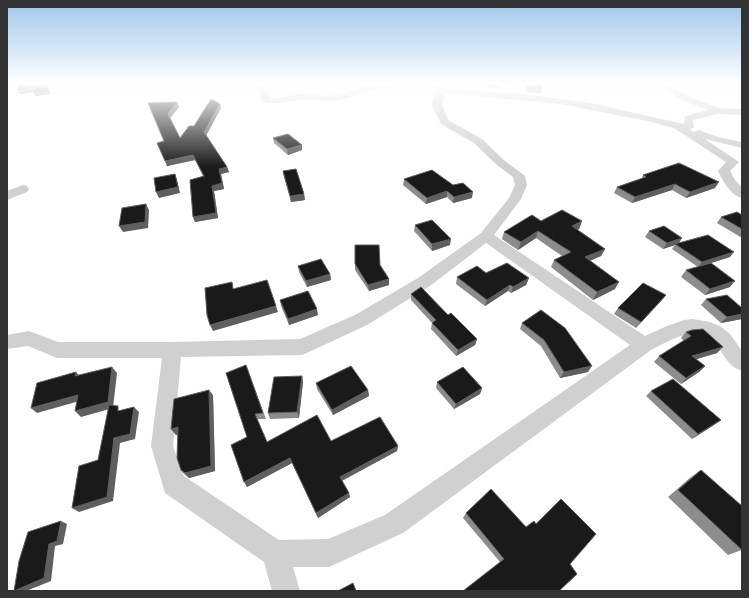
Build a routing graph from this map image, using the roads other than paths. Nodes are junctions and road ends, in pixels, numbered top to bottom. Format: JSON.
{"nodes":[{"id":1,"x":439,"y":111,"type":"edge"},
{"id":2,"x":611,"y":111,"type":"edge"},
{"id":3,"x":717,"y":111,"type":"joint"},
{"id":4,"x":742,"y":112,"type":"edge"},
{"id":5,"x":683,"y":127,"type":"junction"},
{"id":6,"x":742,"y":145,"type":"edge"},
{"id":7,"x":23,"y":189,"type":"dead end"},
{"id":8,"x":742,"y":194,"type":"edge"},
{"id":9,"x":7,"y":196,"type":"edge"},
{"id":10,"x":486,"y":236,"type":"junction"},
{"id":11,"x":7,"y":342,"type":"edge"},
{"id":12,"x":644,"y":345,"type":"junction"},
{"id":13,"x":172,"y":350,"type":"junction"},
{"id":14,"x":742,"y":363,"type":"edge"},
{"id":15,"x":275,"y":554,"type":"junction"},
{"id":16,"x":286,"y":591,"type":"edge"}],
"edges":[{"from":1,"to":10,"type":"street"},
{"from":2,"to":5,"type":"street"},
{"from":3,"to":4,"type":"street"},
{"from":3,"to":5,"type":"street"},
{"from":5,"to":6,"type":"street"},
{"from":5,"to":8,"type":"street"},
{"from":7,"to":9,"type":"street"},
{"from":10,"to":12,"type":"street"},
{"from":10,"to":13,"type":"street"},
{"from":11,"to":13,"type":"street"},
{"from":12,"to":14,"type":"street"},
{"from":12,"to":15,"type":"street"},
{"from":13,"to":15,"type":"street"},
{"from":15,"to":16,"type":"street"}]}
